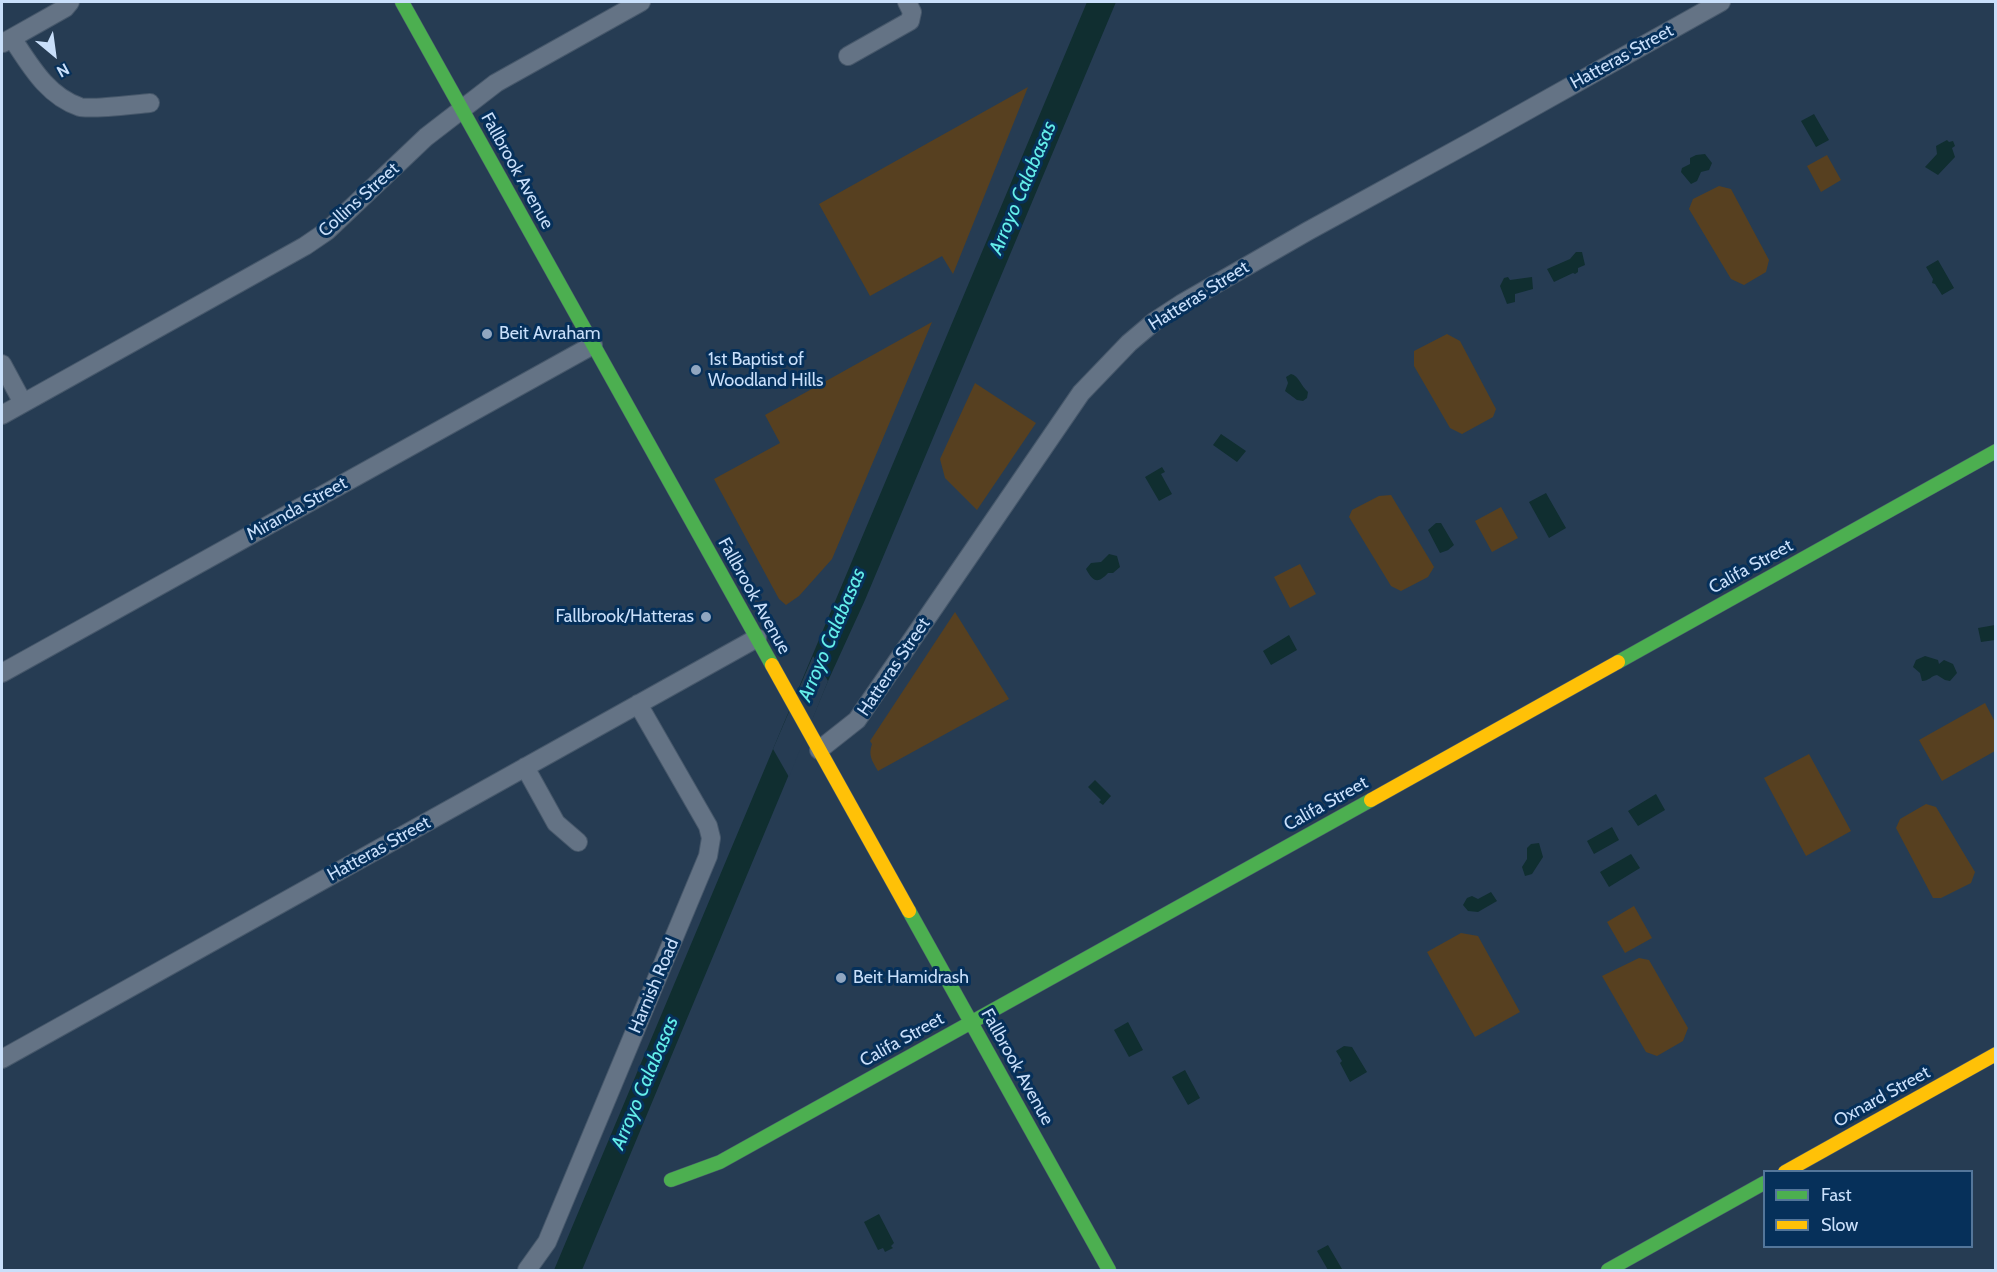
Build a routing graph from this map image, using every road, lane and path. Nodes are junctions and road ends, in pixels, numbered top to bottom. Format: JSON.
{"nodes":[{"id":1,"x":70,"y":2,"type":"edge"},
{"id":2,"x":402,"y":2,"type":"edge"},
{"id":3,"x":641,"y":2,"type":"edge"},
{"id":4,"x":907,"y":2,"type":"edge"},
{"id":5,"x":1721,"y":2,"type":"edge"},
{"id":6,"x":7,"y":41,"type":"edge"},
{"id":7,"x":848,"y":56,"type":"dead end"},
{"id":8,"x":150,"y":103,"type":"dead end"},
{"id":9,"x":462,"y":108,"type":"junction"},
{"id":10,"x":593,"y":345,"type":"junction"},
{"id":11,"x":2,"y":364,"type":"edge"},
{"id":12,"x":23,"y":403,"type":"junction"},
{"id":13,"x":2,"y":415,"type":"edge"},
{"id":14,"x":1995,"y":451,"type":"edge"},
{"id":15,"x":757,"y":639,"type":"junction"},
{"id":16,"x":2,"y":673,"type":"edge"},
{"id":17,"x":638,"y":704,"type":"junction"},
{"id":18,"x":819,"y":750,"type":"junction"},
{"id":19,"x":525,"y":767,"type":"junction"},
{"id":20,"x":578,"y":842,"type":"dead end"},
{"id":21,"x":972,"y":1022,"type":"junction"},
{"id":22,"x":1995,"y":1054,"type":"edge"},
{"id":23,"x":2,"y":1059,"type":"edge"},
{"id":24,"x":1789,"y":1170,"type":"edge"},
{"id":25,"x":671,"y":1180,"type":"dead end"},
{"id":26,"x":1763,"y":1184,"type":"edge"},
{"id":27,"x":527,"y":1270,"type":"edge"},
{"id":28,"x":1109,"y":1270,"type":"edge"},
{"id":29,"x":1608,"y":1270,"type":"edge"}],
"edges":[{"from":1,"to":6,"type":"street"},
{"from":2,"to":9,"type":"street","name":"Fallbrook Avenue"},
{"from":3,"to":9,"type":"street","name":"Collins Street"},
{"from":4,"to":7,"type":"street"},
{"from":5,"to":18,"type":"street","name":"Hatteras Street"},
{"from":6,"to":8,"type":"street"},
{"from":9,"to":10,"type":"street","name":"Fallbrook Avenue"},
{"from":9,"to":12,"type":"street","name":"Collins Street"},
{"from":10,"to":15,"type":"street","name":"Fallbrook Avenue"},
{"from":10,"to":16,"type":"street","name":"Miranda Street"},
{"from":11,"to":12,"type":"street"},
{"from":12,"to":13,"type":"street","name":"Collins Street"},
{"from":14,"to":21,"type":"street","name":"Califa Street"},
{"from":15,"to":17,"type":"street","name":"Hatteras Street"},
{"from":15,"to":18,"type":"street","name":"Fallbrook Avenue"},
{"from":17,"to":19,"type":"street","name":"Hatteras Street"},
{"from":17,"to":27,"type":"street","name":"Harnish Road"},
{"from":18,"to":21,"type":"street","name":"Fallbrook Avenue"},
{"from":19,"to":20,"type":"street"},
{"from":19,"to":23,"type":"street","name":"Hatteras Street"},
{"from":21,"to":25,"type":"street","name":"Califa Street"},
{"from":21,"to":28,"type":"street","name":"Fallbrook Avenue"},
{"from":22,"to":24,"type":"street","name":"Oxnard Street"},
{"from":26,"to":29,"type":"street"}]}
